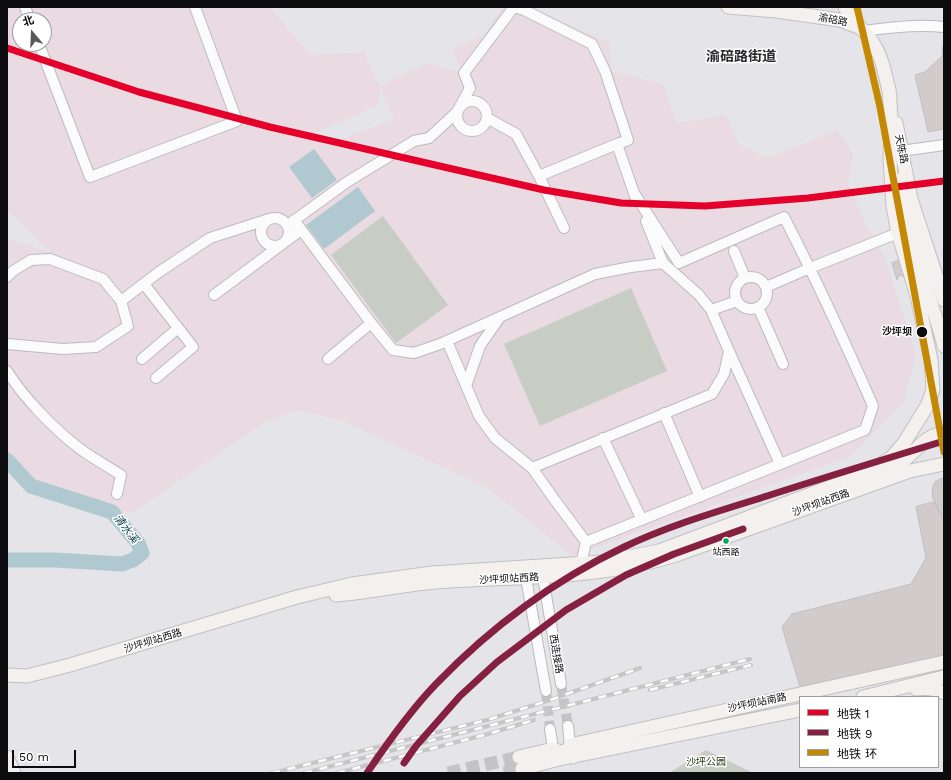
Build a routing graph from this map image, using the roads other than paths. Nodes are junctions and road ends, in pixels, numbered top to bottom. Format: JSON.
{"nodes":[{"id":1,"x":195,"y":7,"type":"edge"},
{"id":2,"x":514,"y":7,"type":"edge"},
{"id":3,"x":728,"y":7,"type":"edge"},
{"id":4,"x":845,"y":7,"type":"edge"},
{"id":5,"x":944,"y":27,"type":"edge"},
{"id":6,"x":864,"y":32,"type":"junction"},
{"id":7,"x":42,"y":52,"type":"edge"},
{"id":8,"x":888,"y":89,"type":"junction"},
{"id":9,"x":457,"y":112,"type":"junction"},
{"id":10,"x":487,"y":118,"type":"junction"},
{"id":11,"x":617,"y":144,"type":"junction"},
{"id":12,"x":944,"y":145,"type":"edge"},
{"id":13,"x":901,"y":151,"type":"junction"},
{"id":14,"x":539,"y":176,"type":"junction"},
{"id":15,"x":634,"y":193,"type":"junction"},
{"id":16,"x":269,"y":219,"type":"junction"},
{"id":17,"x":291,"y":222,"type":"junction"},
{"id":18,"x":564,"y":228,"type":"dead end"},
{"id":19,"x":301,"y":230,"type":"junction"},
{"id":20,"x":898,"y":233,"type":"junction"},
{"id":21,"x":284,"y":242,"type":"junction"},
{"id":22,"x":734,"y":251,"type":"dead end"},
{"id":23,"x":663,"y":263,"type":"junction"},
{"id":24,"x":810,"y":268,"type":"junction"},
{"id":25,"x":7,"y":277,"type":"edge"},
{"id":26,"x":745,"y":278,"type":"junction"},
{"id":27,"x":144,"y":284,"type":"junction"},
{"id":28,"x":766,"y":287,"type":"junction"},
{"id":29,"x":214,"y":295,"type":"dead end"},
{"id":30,"x":737,"y":300,"type":"junction"},
{"id":31,"x":944,"y":300,"type":"edge"},
{"id":32,"x":121,"y":301,"type":"junction"},
{"id":33,"x":758,"y":307,"type":"junction"},
{"id":34,"x":712,"y":310,"type":"junction"},
{"id":35,"x":500,"y":317,"type":"junction"},
{"id":36,"x":371,"y":323,"type":"junction"},
{"id":37,"x":178,"y":329,"type":"junction"},
{"id":38,"x":446,"y":341,"type":"junction"},
{"id":39,"x":7,"y":344,"type":"edge"},
{"id":40,"x":944,"y":346,"type":"edge"},
{"id":41,"x":729,"y":351,"type":"junction"},
{"id":42,"x":328,"y":359,"type":"dead end"},
{"id":43,"x":142,"y":360,"type":"dead end"},
{"id":44,"x":783,"y":364,"type":"dead end"},
{"id":45,"x":7,"y":371,"type":"edge"},
{"id":46,"x":156,"y":378,"type":"dead end"},
{"id":47,"x":466,"y":386,"type":"junction"},
{"id":48,"x":664,"y":413,"type":"junction"},
{"id":49,"x":944,"y":435,"type":"edge"},
{"id":50,"x":603,"y":438,"type":"junction"},
{"id":51,"x":944,"y":455,"type":"edge"},
{"id":52,"x":780,"y":464,"type":"junction"},
{"id":53,"x":944,"y":464,"type":"edge"},
{"id":54,"x":532,"y":468,"type":"junction"},
{"id":55,"x":910,"y":471,"type":"junction"},
{"id":56,"x":864,"y":474,"type":"junction"},
{"id":57,"x":117,"y":494,"type":"dead end"},
{"id":58,"x":700,"y":497,"type":"junction"},
{"id":59,"x":642,"y":520,"type":"junction"},
{"id":60,"x":586,"y":542,"type":"junction"},
{"id":61,"x":581,"y":564,"type":"junction"},
{"id":62,"x":543,"y":577,"type":"junction"},
{"id":63,"x":526,"y":578,"type":"junction"},
{"id":64,"x":297,"y":597,"type":"junction"},
{"id":65,"x":944,"y":662,"type":"edge"},
{"id":66,"x":7,"y":675,"type":"edge"},
{"id":67,"x":27,"y":676,"type":"junction"},
{"id":68,"x":944,"y":677,"type":"edge"},
{"id":69,"x":7,"y":684,"type":"edge"},
{"id":70,"x":561,"y":684,"type":"tunnel mouth"},
{"id":71,"x":546,"y":691,"type":"tunnel mouth"},
{"id":72,"x":944,"y":693,"type":"edge"},
{"id":73,"x":802,"y":696,"type":"edge"},
{"id":74,"x":868,"y":696,"type":"edge"},
{"id":75,"x":871,"y":696,"type":"edge"},
{"id":76,"x":799,"y":697,"type":"edge"},
{"id":77,"x":799,"y":710,"type":"edge"},
{"id":78,"x":568,"y":726,"type":"tunnel mouth"},
{"id":79,"x":550,"y":729,"type":"tunnel mouth"},
{"id":80,"x":563,"y":753,"type":"junction"},
{"id":81,"x":7,"y":757,"type":"edge"},
{"id":82,"x":520,"y":763,"type":"tunnel mouth"},
{"id":83,"x":14,"y":773,"type":"edge"}],
"edges":[{"from":1,"to":7,"type":"street"},
{"from":2,"to":9,"type":"street"},
{"from":2,"to":11,"type":"street"},
{"from":3,"to":6,"type":"main road","name":"渝碚路"},
{"from":4,"to":6,"type":"main road","name":"天陈路"},
{"from":5,"to":6,"type":"street"},
{"from":6,"to":8,"type":"main road","name":"天陈路"},
{"from":8,"to":13,"type":"main road","name":"天陈路"},
{"from":8,"to":20,"type":"main road"},
{"from":8,"to":40,"type":"main road"},
{"from":9,"to":10,"type":"street"},
{"from":9,"to":10,"type":"street"},
{"from":9,"to":17,"type":"street"},
{"from":10,"to":14,"type":"street"},
{"from":11,"to":14,"type":"street"},
{"from":11,"to":15,"type":"street"},
{"from":12,"to":13,"type":"street"},
{"from":13,"to":31,"type":"main road","name":"天陈路"},
{"from":14,"to":18,"type":"street"},
{"from":15,"to":23,"type":"street"},
{"from":15,"to":24,"type":"street"},
{"from":16,"to":17,"type":"street"},
{"from":16,"to":21,"type":"street"},
{"from":16,"to":27,"type":"street"},
{"from":17,"to":19,"type":"street"},
{"from":17,"to":21,"type":"street"},
{"from":19,"to":21,"type":"street"},
{"from":19,"to":36,"type":"street"},
{"from":20,"to":24,"type":"street"},
{"from":20,"to":56,"type":"main road"},
{"from":21,"to":29,"type":"street"},
{"from":22,"to":26,"type":"street"},
{"from":23,"to":34,"type":"street"},
{"from":23,"to":35,"type":"street"},
{"from":24,"to":28,"type":"street"},
{"from":24,"to":52,"type":"street"},
{"from":25,"to":32,"type":"street"},
{"from":26,"to":28,"type":"street"},
{"from":26,"to":30,"type":"street"},
{"from":27,"to":32,"type":"street"},
{"from":27,"to":37,"type":"street"},
{"from":28,"to":33,"type":"street"},
{"from":30,"to":33,"type":"street"},
{"from":30,"to":34,"type":"street"},
{"from":32,"to":39,"type":"street"},
{"from":33,"to":44,"type":"street"},
{"from":34,"to":41,"type":"street"},
{"from":35,"to":38,"type":"street"},
{"from":35,"to":47,"type":"street"},
{"from":36,"to":38,"type":"street"},
{"from":36,"to":42,"type":"street"},
{"from":37,"to":43,"type":"street"},
{"from":37,"to":46,"type":"street"},
{"from":38,"to":47,"type":"street"},
{"from":41,"to":48,"type":"street"},
{"from":41,"to":52,"type":"street"},
{"from":45,"to":57,"type":"street"},
{"from":47,"to":54,"type":"street"},
{"from":48,"to":50,"type":"street"},
{"from":48,"to":58,"type":"street"},
{"from":49,"to":56,"type":"main road"},
{"from":50,"to":54,"type":"street"},
{"from":50,"to":59,"type":"street"},
{"from":51,"to":55,"type":"main road"},
{"from":52,"to":58,"type":"street"},
{"from":53,"to":55,"type":"main road","name":"沙坪坝站西路"},
{"from":54,"to":60,"type":"street"},
{"from":55,"to":62,"type":"main road","name":"沙坪坝站西路"},
{"from":56,"to":61,"type":"main road","name":"沙坪坝站西路"},
{"from":58,"to":59,"type":"street"},
{"from":59,"to":60,"type":"street"},
{"from":60,"to":61,"type":"street"},
{"from":61,"to":64,"type":"main road","name":"沙坪坝站西路"},
{"from":62,"to":63,"type":"main road","name":"沙坪坝站西路"},
{"from":62,"to":70,"type":"street","name":"西连接路"},
{"from":63,"to":64,"type":"main road","name":"沙坪坝站西路"},
{"from":63,"to":71,"type":"street","name":"西连接路"},
{"from":64,"to":67,"type":"main road","name":"沙坪坝站西路"},
{"from":65,"to":73,"type":"main road","name":"沙坪坝站南路"},
{"from":66,"to":67,"type":"main road","name":"沙坪坝站西路"},
{"from":67,"to":69,"type":"main road"},
{"from":68,"to":74,"type":"main road"},
{"from":72,"to":75,"type":"main road"},
{"from":76,"to":80,"type":"main road","name":"沙坪坝站南路"},
{"from":77,"to":80,"type":"main road","name":"沙坪坝站南路"},
{"from":78,"to":80,"type":"street"},
{"from":79,"to":80,"type":"street"},
{"from":80,"to":82,"type":"main road","name":"沙坪坝站南路"},
{"from":81,"to":83,"type":"main road"}]}
